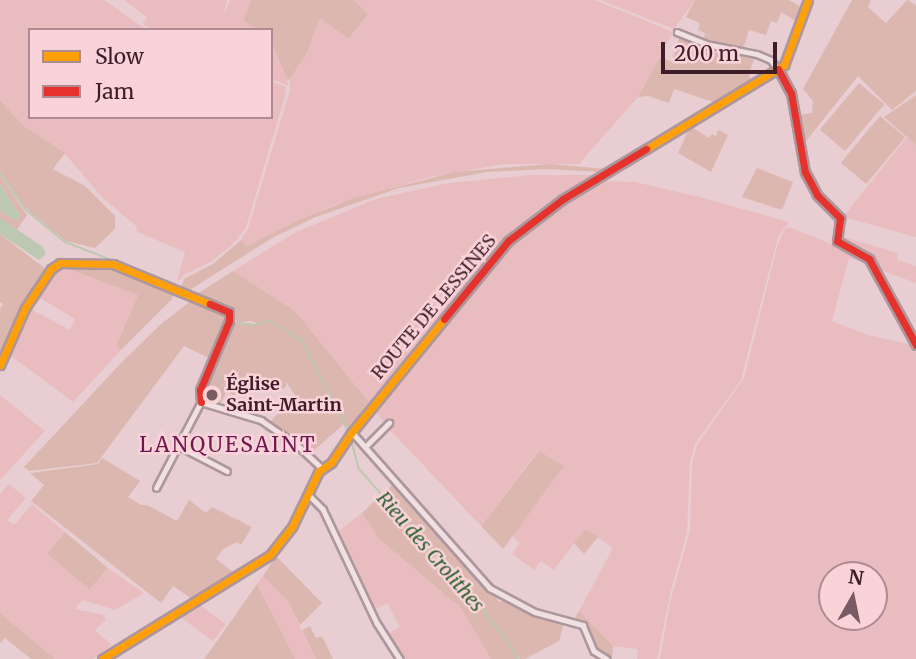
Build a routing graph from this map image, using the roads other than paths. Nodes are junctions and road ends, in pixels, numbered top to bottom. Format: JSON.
{"nodes":[{"id":1,"x":808,"y":0,"type":"edge"},
{"id":2,"x":677,"y":32,"type":"dead end"},
{"id":3,"x":778,"y":69,"type":"junction"},
{"id":4,"x":916,"y":345,"type":"edge"},
{"id":5,"x":0,"y":365,"type":"edge"},
{"id":6,"x":201,"y":402,"type":"junction"},
{"id":7,"x":389,"y":423,"type":"dead end"},
{"id":8,"x":352,"y":432,"type":"junction"},
{"id":9,"x":179,"y":446,"type":"junction"},
{"id":10,"x":365,"y":447,"type":"junction"},
{"id":11,"x":322,"y":468,"type":"junction"},
{"id":12,"x":227,"y":471,"type":"dead end"},
{"id":13,"x":156,"y":488,"type":"dead end"},
{"id":14,"x":309,"y":495,"type":"junction"},
{"id":15,"x":102,"y":659,"type":"edge"},
{"id":16,"x":400,"y":659,"type":"edge"},
{"id":17,"x":607,"y":659,"type":"edge"}],
"edges":[{"from":1,"to":3,"type":"main road"},
{"from":2,"to":3,"type":"street"},
{"from":3,"to":4,"type":"main road"},
{"from":3,"to":8,"type":"main road","name":"ROUTE DE LESSINES"},
{"from":5,"to":6,"type":"main road"},
{"from":6,"to":9,"type":"street"},
{"from":6,"to":11,"type":"street"},
{"from":7,"to":10,"type":"street"},
{"from":8,"to":10,"type":"street"},
{"from":8,"to":11,"type":"main road","name":"ROUTE DE LESSINES"},
{"from":9,"to":12,"type":"street"},
{"from":9,"to":13,"type":"street"},
{"from":10,"to":17,"type":"street"},
{"from":11,"to":14,"type":"main road","name":"ROUTE DE LESSINES"},
{"from":14,"to":15,"type":"main road","name":"ROUTE DE LESSINES"},
{"from":14,"to":16,"type":"street"}]}
